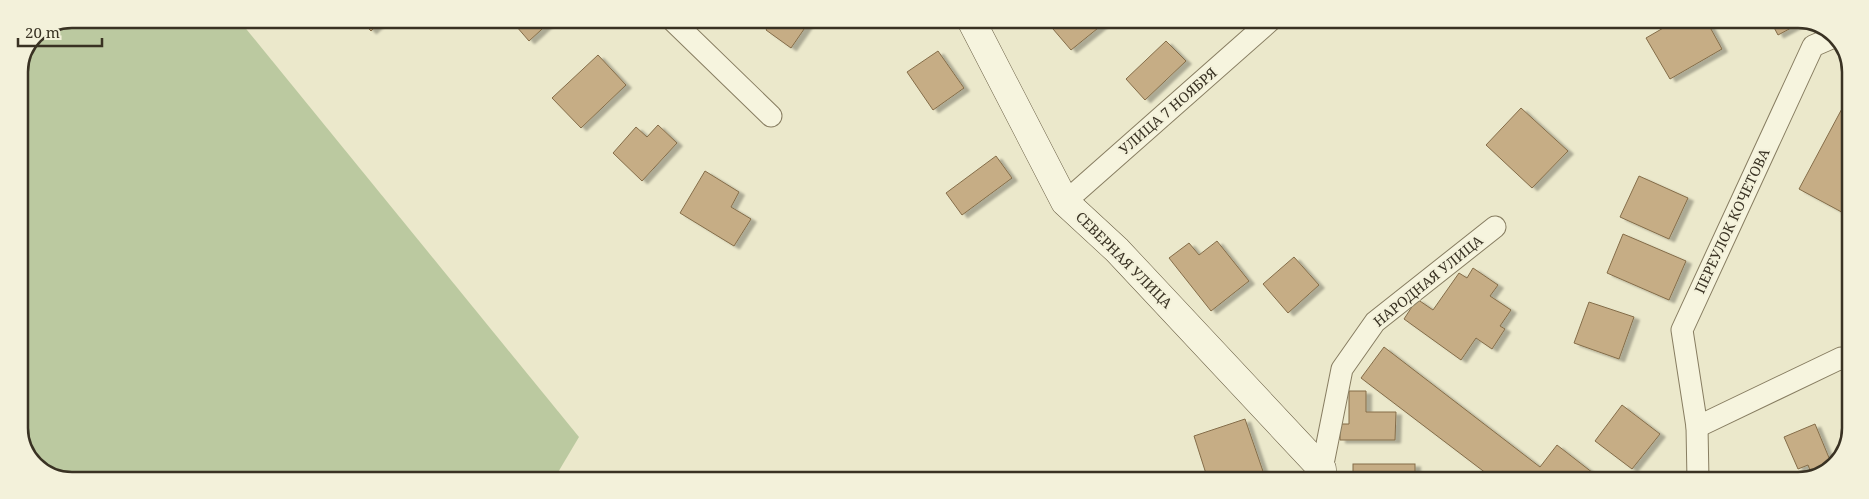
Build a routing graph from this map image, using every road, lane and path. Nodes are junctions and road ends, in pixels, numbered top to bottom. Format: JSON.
{"nodes":[{"id":1,"x":680,"y":28,"type":"edge"},
{"id":2,"x":975,"y":28,"type":"edge"},
{"id":3,"x":1262,"y":28,"type":"edge"},
{"id":4,"x":1827,"y":40,"type":"edge"},
{"id":5,"x":770,"y":116,"type":"dead end"},
{"id":6,"x":1065,"y":202,"type":"junction"},
{"id":7,"x":1495,"y":227,"type":"dead end"},
{"id":8,"x":1842,"y":358,"type":"edge"},
{"id":9,"x":1697,"y":427,"type":"junction"},
{"id":10,"x":1319,"y":472,"type":"edge"},
{"id":11,"x":1323,"y":472,"type":"edge"},
{"id":12,"x":1698,"y":472,"type":"edge"}],
"edges":[{"from":1,"to":5,"type":"street"},
{"from":2,"to":6,"type":"street","name":"СЕВЕРНАЯ УЛИЦА"},
{"from":3,"to":6,"type":"street","name":"УЛИЦА 7 НОЯБРЯ"},
{"from":4,"to":9,"type":"street","name":"ПЕРЕУЛОК КОЧЕТОВА"},
{"from":6,"to":10,"type":"street","name":"СЕВЕРНАЯ УЛИЦА"},
{"from":7,"to":11,"type":"street","name":"НАРОДНАЯ УЛИЦА"},
{"from":8,"to":9,"type":"street"},
{"from":9,"to":12,"type":"street","name":"ПЕРЕУЛОК КОЧЕТОВА"}]}
